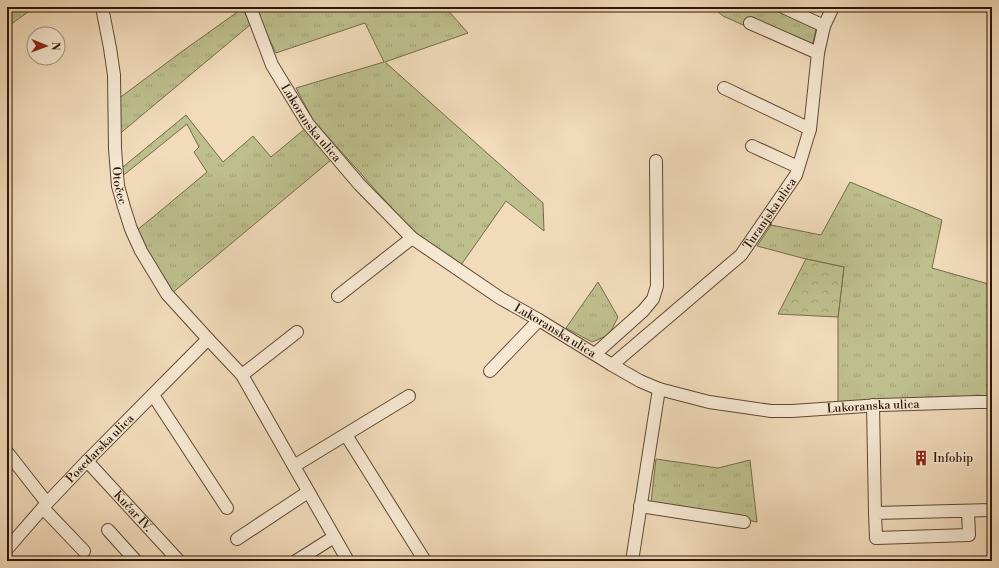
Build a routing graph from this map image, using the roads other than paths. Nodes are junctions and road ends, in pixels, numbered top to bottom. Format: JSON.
{"nodes":[{"id":1,"x":102,"y":7,"type":"edge"},
{"id":2,"x":250,"y":7,"type":"edge"},
{"id":3,"x":783,"y":7,"type":"edge"},
{"id":4,"x":833,"y":7,"type":"edge"},
{"id":5,"x":750,"y":23,"type":"dead end"},
{"id":6,"x":824,"y":26,"type":"junction"},
{"id":7,"x":818,"y":53,"type":"junction"},
{"id":8,"x":724,"y":88,"type":"dead end"},
{"id":9,"x":810,"y":129,"type":"junction"},
{"id":10,"x":752,"y":146,"type":"dead end"},
{"id":11,"x":656,"y":161,"type":"dead end"},
{"id":12,"x":798,"y":167,"type":"junction"},
{"id":13,"x":412,"y":238,"type":"junction"},
{"id":14,"x":338,"y":296,"type":"dead end"},
{"id":15,"x":539,"y":320,"type":"junction"},
{"id":16,"x":297,"y":332,"type":"dead end"},
{"id":17,"x":208,"y":339,"type":"junction"},
{"id":18,"x":595,"y":354,"type":"junction"},
{"id":19,"x":612,"y":365,"type":"junction"},
{"id":20,"x":490,"y":371,"type":"dead end"},
{"id":21,"x":242,"y":375,"type":"junction"},
{"id":22,"x":659,"y":389,"type":"junction"},
{"id":23,"x":153,"y":395,"type":"junction"},
{"id":24,"x":409,"y":396,"type":"dead end"},
{"id":25,"x":992,"y":402,"type":"edge"},
{"id":26,"x":873,"y":405,"type":"junction"},
{"id":27,"x":346,"y":435,"type":"junction"},
{"id":28,"x":7,"y":452,"type":"edge"},
{"id":29,"x":87,"y":461,"type":"junction"},
{"id":30,"x":294,"y":466,"type":"junction"},
{"id":31,"x":308,"y":492,"type":"junction"},
{"id":32,"x":45,"y":506,"type":"junction"},
{"id":33,"x":640,"y":506,"type":"junction"},
{"id":34,"x":227,"y":508,"type":"dead end"},
{"id":35,"x":968,"y":510,"type":"junction"},
{"id":36,"x":992,"y":510,"type":"edge"},
{"id":37,"x":875,"y":514,"type":"junction"},
{"id":38,"x":744,"y":522,"type":"dead end"},
{"id":39,"x":108,"y":530,"type":"dead end"},
{"id":40,"x":334,"y":537,"type":"junction"},
{"id":41,"x":237,"y":539,"type":"dead end"},
{"id":42,"x":7,"y":549,"type":"edge"},
{"id":43,"x":84,"y":551,"type":"dead end"},
{"id":44,"x":347,"y":560,"type":"edge"},
{"id":45,"x":136,"y":561,"type":"edge"},
{"id":46,"x":178,"y":561,"type":"edge"},
{"id":47,"x":296,"y":561,"type":"edge"},
{"id":48,"x":425,"y":561,"type":"edge"},
{"id":49,"x":632,"y":561,"type":"edge"}],
"edges":[{"from":1,"to":17,"type":"street","name":"Otočec"},
{"from":2,"to":13,"type":"street","name":"Lukoranska ulica"},
{"from":3,"to":6,"type":"street"},
{"from":4,"to":6,"type":"street","name":"Turanjska ulica"},
{"from":5,"to":7,"type":"street"},
{"from":6,"to":7,"type":"street","name":"Turanjska ulica"},
{"from":7,"to":9,"type":"street","name":"Turanjska ulica"},
{"from":8,"to":9,"type":"street"},
{"from":9,"to":12,"type":"street","name":"Turanjska ulica"},
{"from":10,"to":12,"type":"street"},
{"from":11,"to":18,"type":"street"},
{"from":12,"to":19,"type":"street","name":"Turanjska ulica"},
{"from":13,"to":14,"type":"street"},
{"from":13,"to":15,"type":"street","name":"Lukoranska ulica"},
{"from":15,"to":18,"type":"street","name":"Lukoranska ulica"},
{"from":15,"to":20,"type":"street"},
{"from":16,"to":21,"type":"street"},
{"from":17,"to":21,"type":"street","name":"Otočec"},
{"from":17,"to":23,"type":"street","name":"Posedarska ulica"},
{"from":18,"to":19,"type":"street","name":"Lukoranska ulica"},
{"from":19,"to":22,"type":"street","name":"Lukoranska ulica"},
{"from":21,"to":30,"type":"street","name":"Otočec"},
{"from":22,"to":26,"type":"street","name":"Lukoranska ulica"},
{"from":22,"to":33,"type":"street"},
{"from":23,"to":29,"type":"street","name":"Posedarska ulica"},
{"from":23,"to":34,"type":"street"},
{"from":24,"to":27,"type":"street"},
{"from":25,"to":26,"type":"street","name":"Lukoranska ulica"},
{"from":26,"to":37,"type":"street"},
{"from":27,"to":30,"type":"street"},
{"from":27,"to":48,"type":"street"},
{"from":28,"to":32,"type":"street"},
{"from":29,"to":32,"type":"street","name":"Posedarska ulica"},
{"from":29,"to":46,"type":"street","name":"Kučar IV."},
{"from":30,"to":31,"type":"street","name":"Otočec"},
{"from":31,"to":40,"type":"street","name":"Otočec"},
{"from":31,"to":41,"type":"street"},
{"from":32,"to":42,"type":"street","name":"Posedarska ulica"},
{"from":32,"to":43,"type":"street"},
{"from":33,"to":38,"type":"street"},
{"from":33,"to":49,"type":"street"},
{"from":35,"to":36,"type":"street"},
{"from":35,"to":37,"type":"street"},
{"from":35,"to":37,"type":"street"},
{"from":39,"to":45,"type":"street"},
{"from":40,"to":44,"type":"street","name":"Otočec"},
{"from":40,"to":47,"type":"street"}]}
